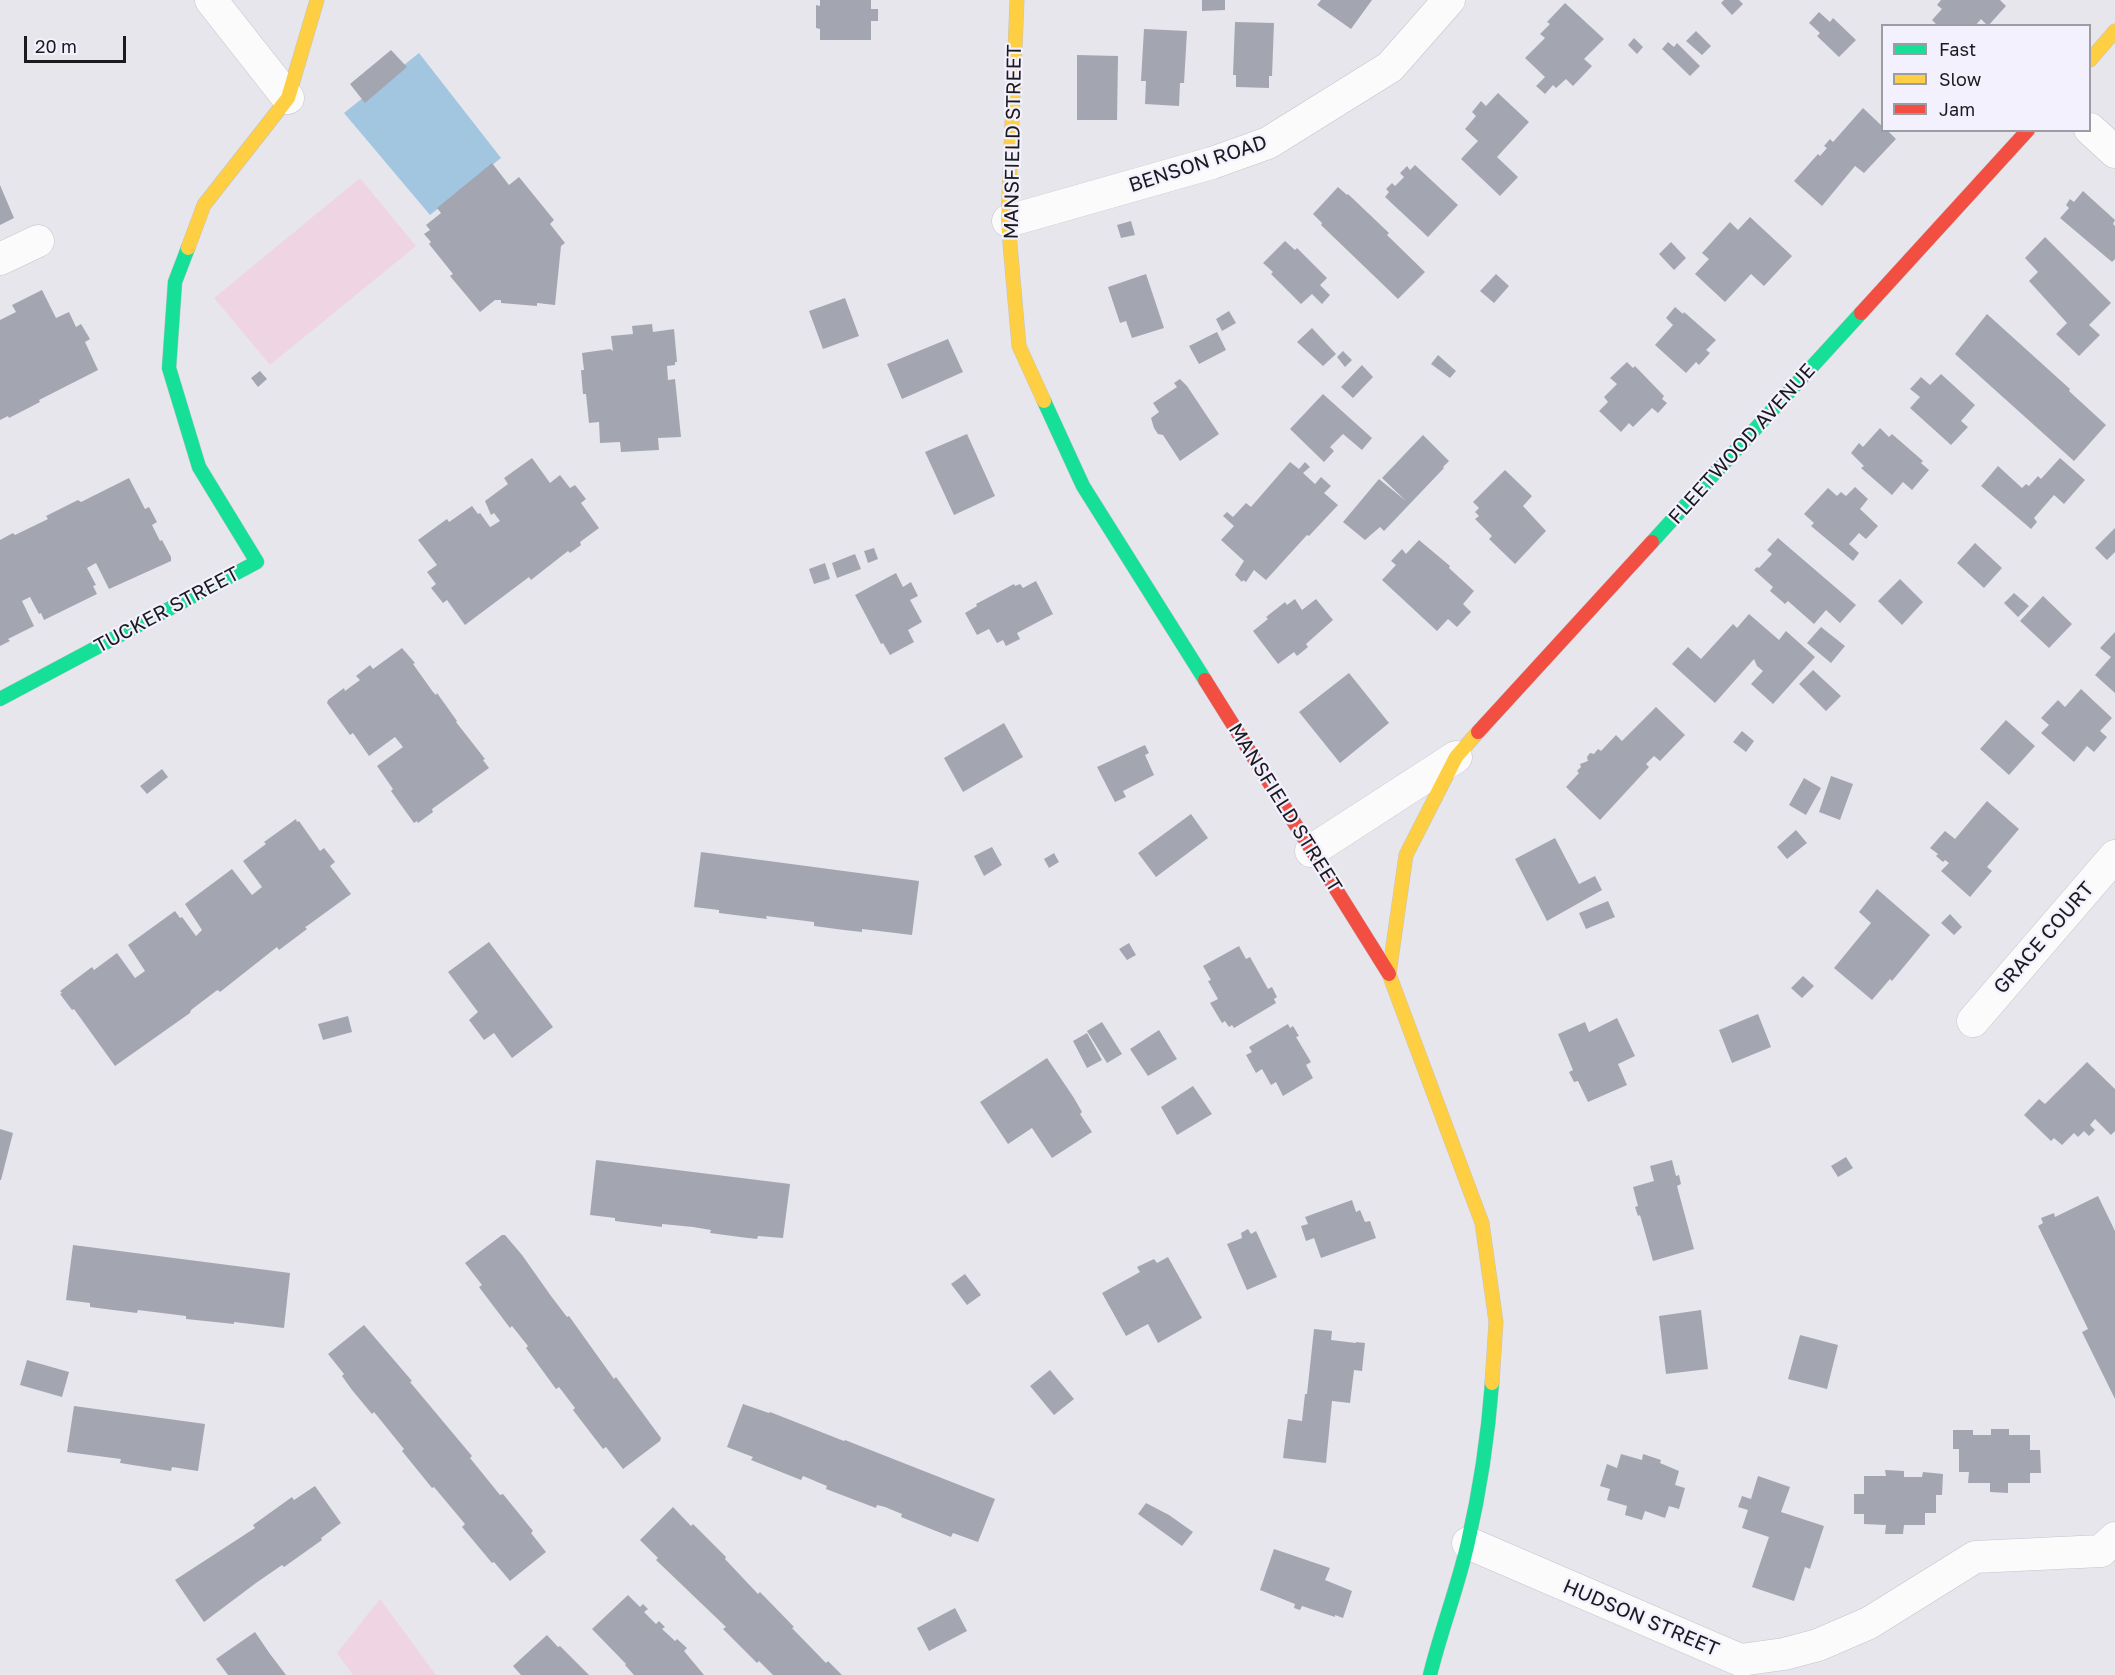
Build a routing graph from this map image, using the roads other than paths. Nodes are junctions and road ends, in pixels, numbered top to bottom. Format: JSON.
{"nodes":[{"id":1,"x":212,"y":0,"type":"edge"},
{"id":2,"x":317,"y":0,"type":"edge"},
{"id":3,"x":1017,"y":0,"type":"edge"},
{"id":4,"x":1449,"y":0,"type":"edge"},
{"id":5,"x":2115,"y":31,"type":"edge"},
{"id":6,"x":2091,"y":59,"type":"edge"},
{"id":7,"x":288,"y":98,"type":"junction"},
{"id":8,"x":2091,"y":130,"type":"edge"},
{"id":9,"x":2026,"y":132,"type":"edge"},
{"id":10,"x":2115,"y":152,"type":"edge"},
{"id":11,"x":1008,"y":221,"type":"junction"},
{"id":12,"x":38,"y":241,"type":"dead end"},
{"id":13,"x":0,"y":259,"type":"edge"},
{"id":14,"x":0,"y":699,"type":"edge"},
{"id":15,"x":1456,"y":756,"type":"junction"},
{"id":16,"x":1311,"y":851,"type":"junction"},
{"id":17,"x":2115,"y":856,"type":"edge"},
{"id":18,"x":1389,"y":974,"type":"junction"},
{"id":19,"x":1973,"y":1021,"type":"dead end"},
{"id":20,"x":2115,"y":1538,"type":"edge"},
{"id":21,"x":1468,"y":1543,"type":"junction"},
{"id":22,"x":1430,"y":1675,"type":"edge"}],
"edges":[{"from":1,"to":7,"type":"street"},
{"from":2,"to":7,"type":"street"},
{"from":3,"to":11,"type":"street","name":"MANSFIELD STREET"},
{"from":4,"to":11,"type":"street","name":"BENSON ROAD"},
{"from":5,"to":6,"type":"street"},
{"from":7,"to":14,"type":"street","name":"TUCKER STREET"},
{"from":8,"to":10,"type":"street"},
{"from":9,"to":15,"type":"street","name":"FLEETWOOD AVENUE"},
{"from":11,"to":16,"type":"street","name":"MANSFIELD STREET"},
{"from":12,"to":13,"type":"street"},
{"from":15,"to":16,"type":"street","name":"FLEETWOOD AVENUE"},
{"from":15,"to":18,"type":"street","name":"FLEETWOOD AVENUE"},
{"from":16,"to":18,"type":"street","name":"MANSFIELD STREET"},
{"from":17,"to":19,"type":"street","name":"GRACE COURT"},
{"from":18,"to":21,"type":"street","name":"MANSFIELD STREET"},
{"from":20,"to":21,"type":"street","name":"HUDSON STREET"},
{"from":21,"to":22,"type":"street","name":"MANSFIELD STREET"}]}
